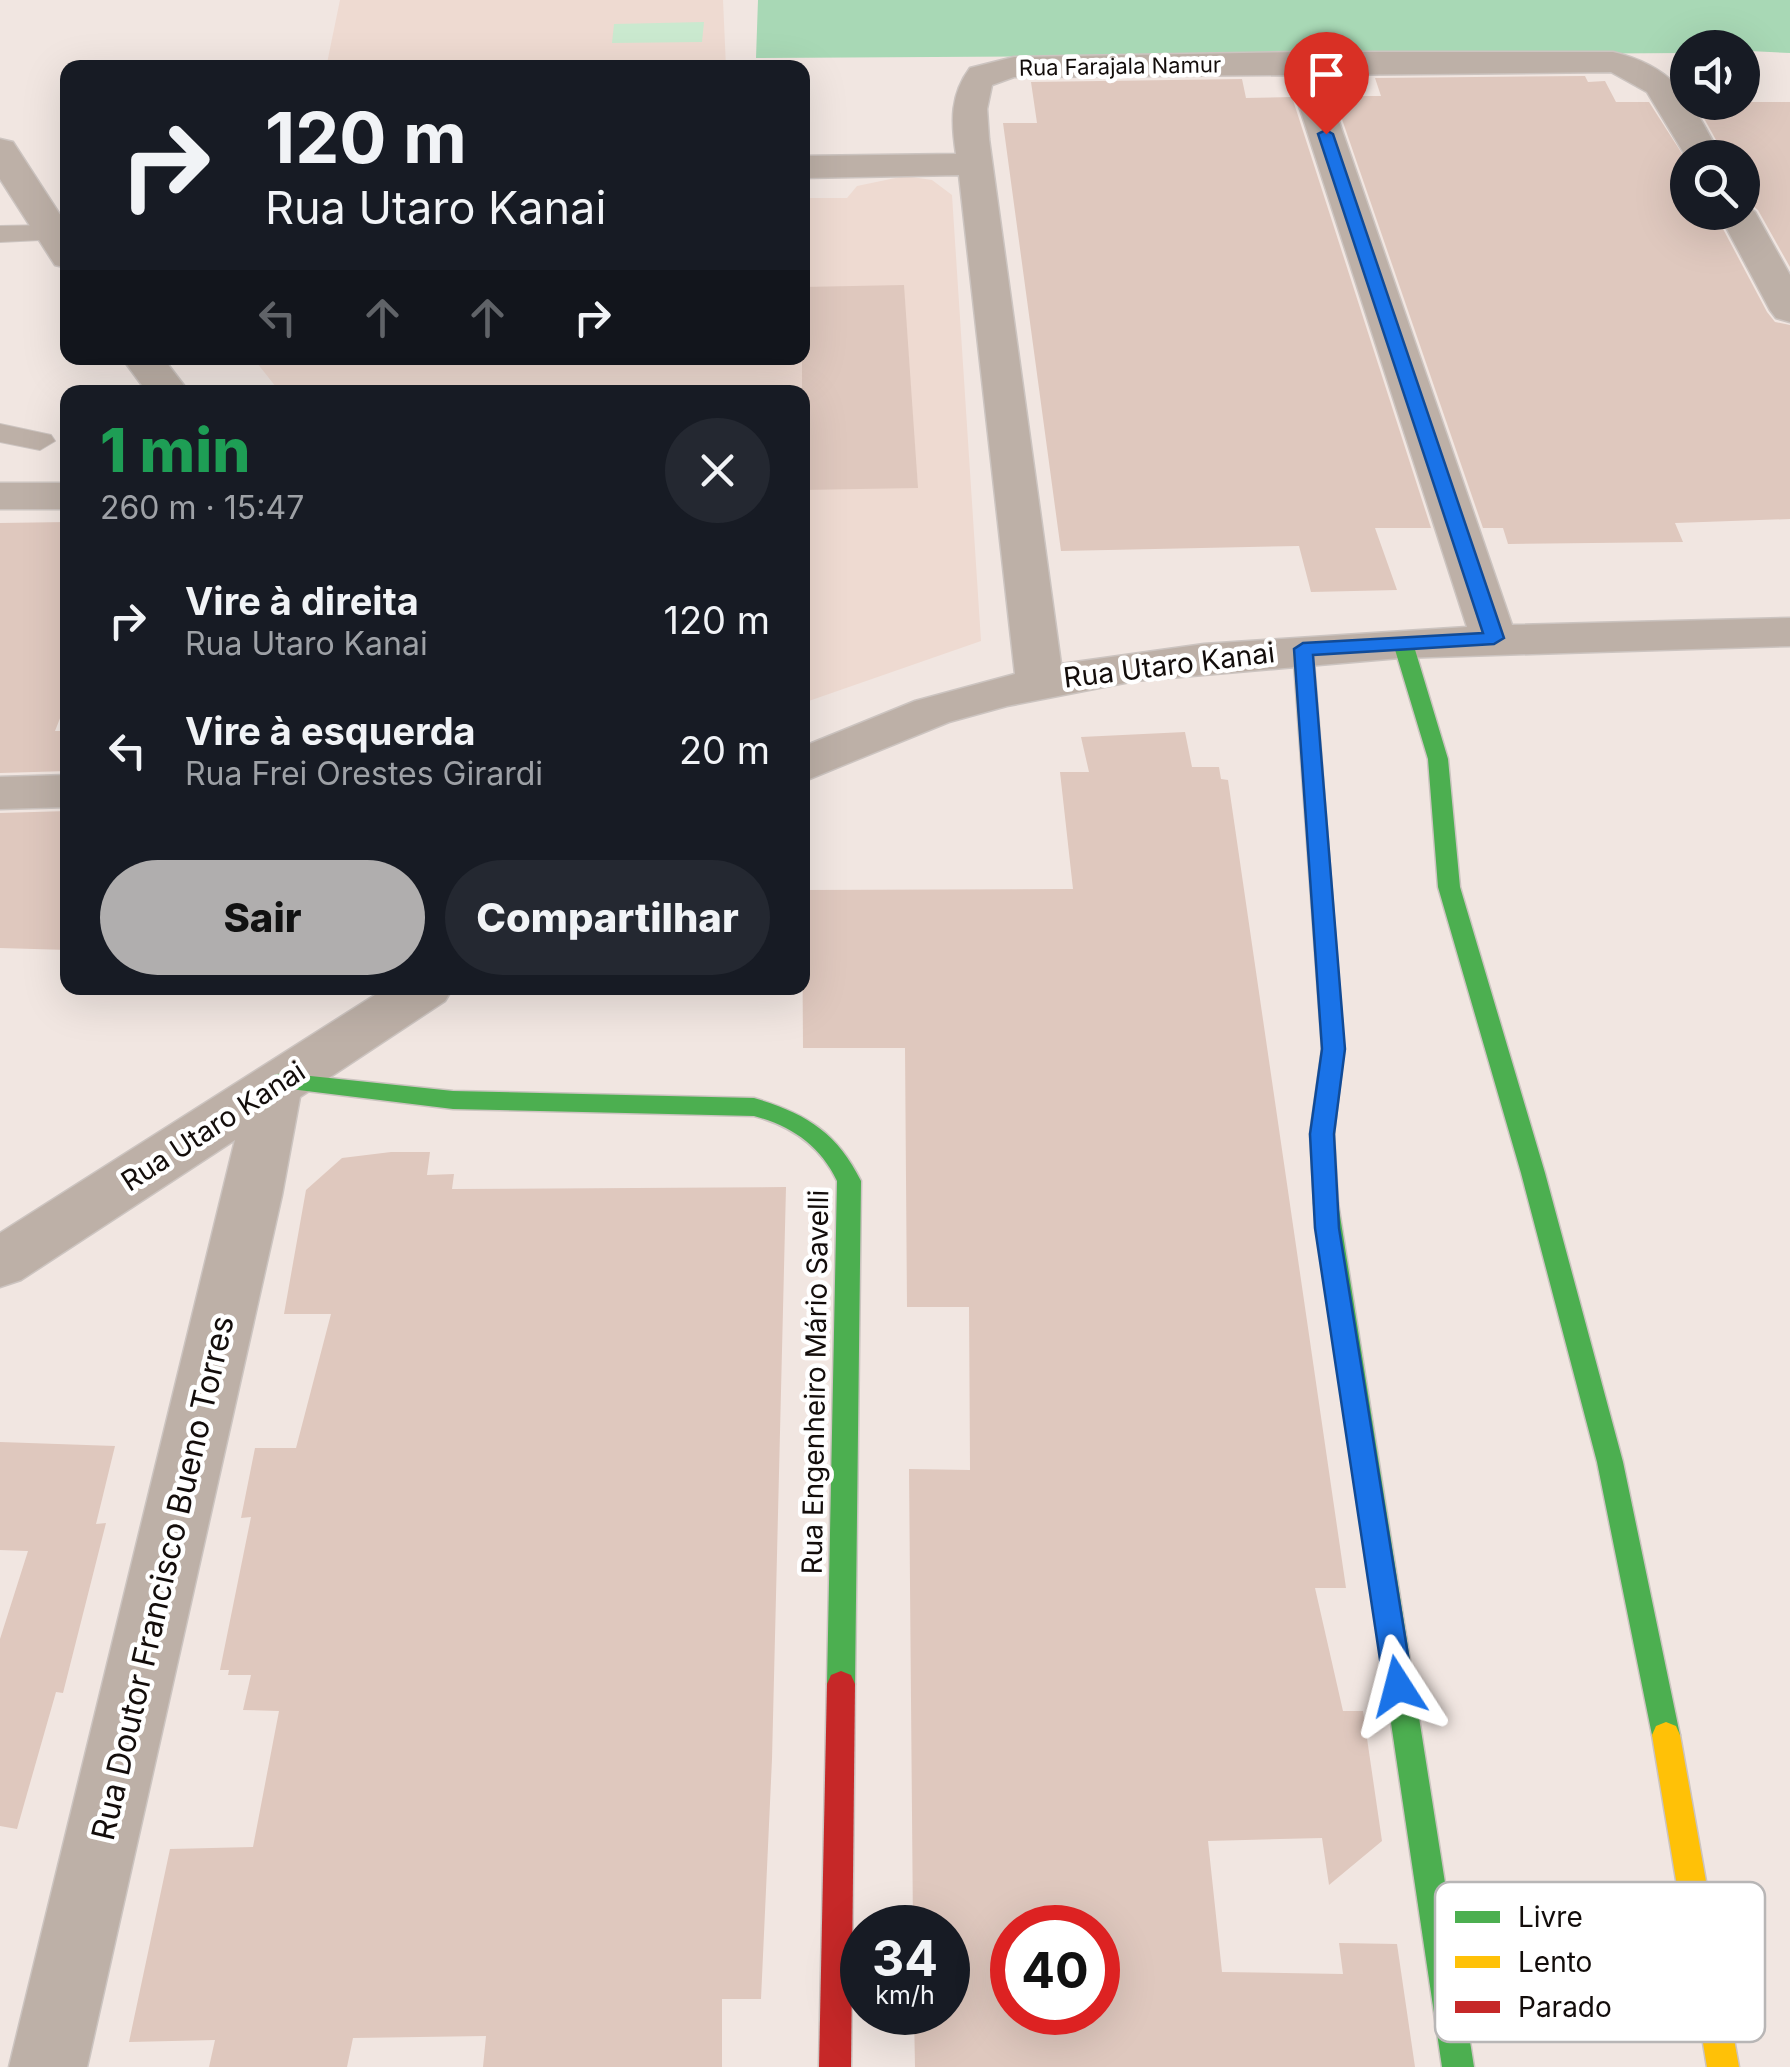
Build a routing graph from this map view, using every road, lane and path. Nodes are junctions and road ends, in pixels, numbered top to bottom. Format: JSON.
{"nodes":[{"id":1,"x":1302,"y":62,"type":"junction"},
{"id":2,"x":1694,"y":140,"type":"edge"},
{"id":3,"x":0,"y":150,"type":"edge"},
{"id":4,"x":976,"y":164,"type":"junction"},
{"id":5,"x":810,"y":167,"type":"edge"},
{"id":6,"x":60,"y":182,"type":"edge"},
{"id":7,"x":24,"y":183,"type":"junction"},
{"id":8,"x":1746,"y":230,"type":"edge"},
{"id":9,"x":0,"y":234,"type":"edge"},
{"id":10,"x":59,"y":245,"type":"edge"},
{"id":11,"x":1790,"y":310,"type":"edge"},
{"id":12,"x":147,"y":365,"type":"edge"},
{"id":13,"x":163,"y":385,"type":"edge"},
{"id":14,"x":0,"y":433,"type":"edge"},
{"id":15,"x":40,"y":441,"type":"dead end"},
{"id":16,"x":0,"y":496,"type":"edge"},
{"id":17,"x":60,"y":496,"type":"edge"},
{"id":18,"x":1790,"y":632,"type":"edge"},
{"id":19,"x":1494,"y":638,"type":"junction"},
{"id":20,"x":1403,"y":643,"type":"junction"},
{"id":21,"x":1303,"y":649,"type":"junction"},
{"id":22,"x":1039,"y":680,"type":"junction"},
{"id":23,"x":810,"y":762,"type":"edge"},
{"id":24,"x":60,"y":791,"type":"edge"},
{"id":25,"x":0,"y":793,"type":"edge"},
{"id":26,"x":415,"y":995,"type":"edge"},
{"id":27,"x":277,"y":1084,"type":"junction"},
{"id":28,"x":0,"y":1263,"type":"edge"},
{"id":29,"x":1689,"y":1882,"type":"edge"},
{"id":30,"x":1435,"y":1920,"type":"edge"},
{"id":31,"x":1454,"y":2042,"type":"edge"},
{"id":32,"x":1717,"y":2042,"type":"edge"},
{"id":33,"x":48,"y":2067,"type":"edge"},
{"id":34,"x":836,"y":2067,"type":"edge"},
{"id":35,"x":1458,"y":2067,"type":"edge"},
{"id":36,"x":1723,"y":2067,"type":"edge"}],
"edges":[{"from":1,"to":2,"type":"street","name":"Rua Farajala Namur"},
{"from":1,"to":4,"type":"street","name":"Rua Farajala Namur"},
{"from":1,"to":19,"type":"street"},
{"from":3,"to":7,"type":"street"},
{"from":4,"to":5,"type":"street"},
{"from":4,"to":22,"type":"street","name":"Rua Farajala Namur"},
{"from":6,"to":7,"type":"street"},
{"from":7,"to":10,"type":"street"},
{"from":8,"to":11,"type":"street"},
{"from":9,"to":10,"type":"lane"},
{"from":12,"to":13,"type":"street"},
{"from":14,"to":15,"type":"lane"},
{"from":16,"to":17,"type":"street"},
{"from":18,"to":19,"type":"street","name":"Rua Utaro Kanai"},
{"from":19,"to":20,"type":"street","name":"Rua Utaro Kanai"},
{"from":20,"to":21,"type":"street","name":"Rua Utaro Kanai"},
{"from":20,"to":29,"type":"street"},
{"from":21,"to":22,"type":"street","name":"Rua Utaro Kanai"},
{"from":21,"to":30,"type":"street"},
{"from":22,"to":23,"type":"street","name":"Rua Utaro Kanai"},
{"from":24,"to":25,"type":"street"},
{"from":26,"to":27,"type":"street","name":"Rua Utaro Kanai"},
{"from":27,"to":28,"type":"street","name":"Rua Utaro Kanai"},
{"from":27,"to":33,"type":"street","name":"Rua Doutor Francisco Bueno Torres"},
{"from":27,"to":34,"type":"street","name":"Rua Engenheiro Mário Savelli"},
{"from":31,"to":35,"type":"street"},
{"from":32,"to":36,"type":"street"}]}
